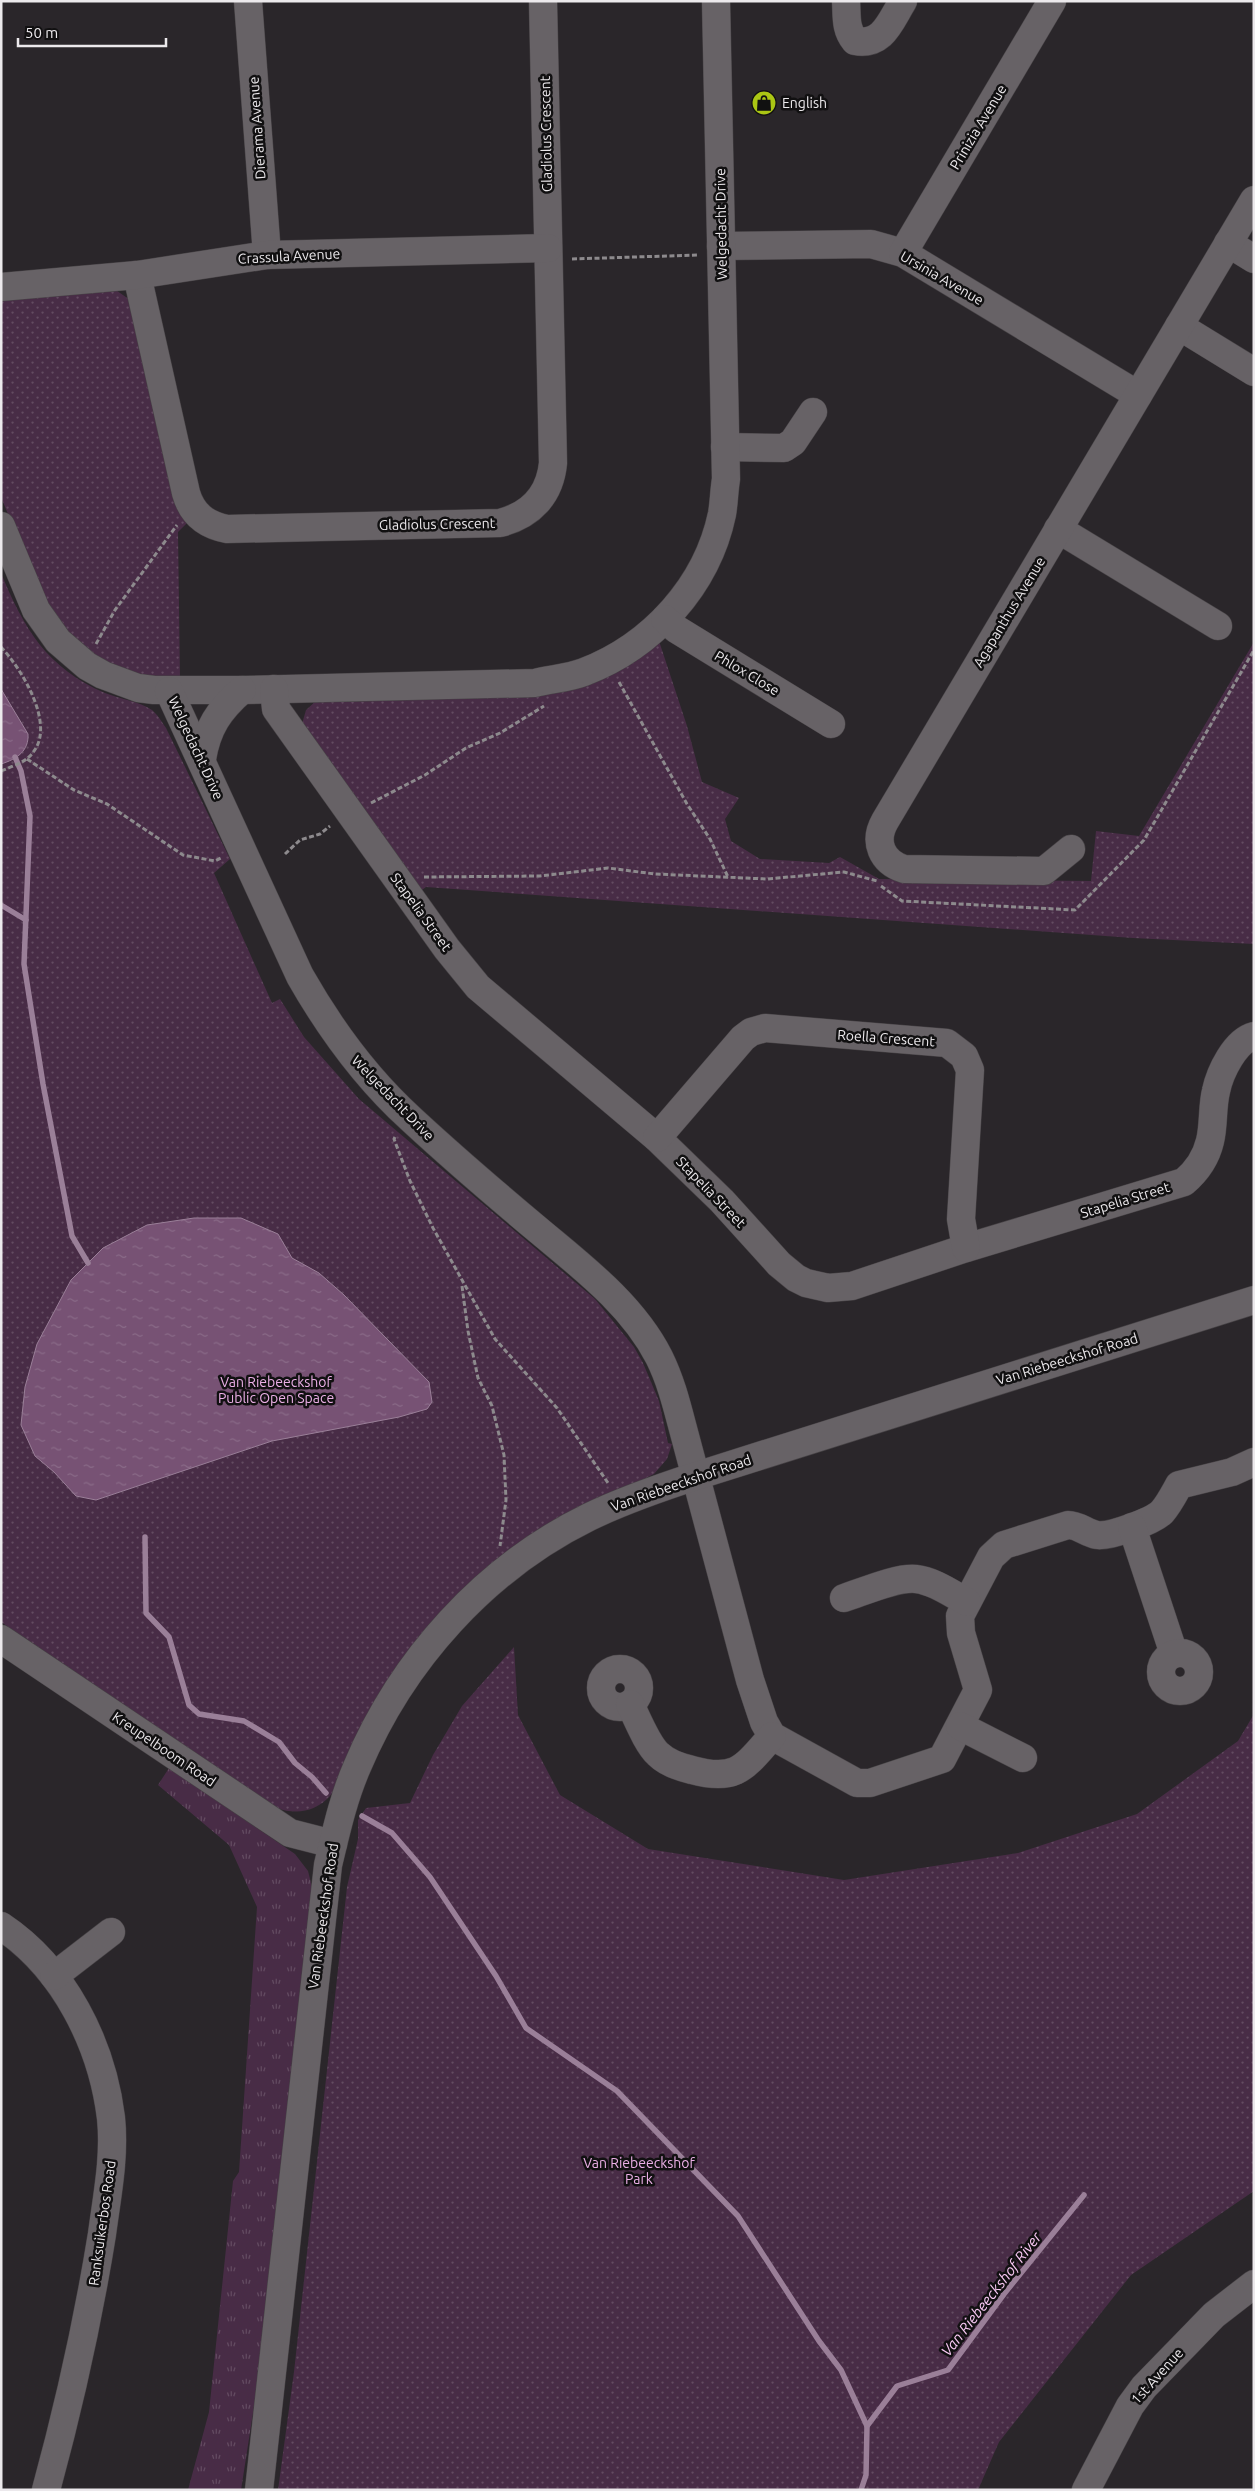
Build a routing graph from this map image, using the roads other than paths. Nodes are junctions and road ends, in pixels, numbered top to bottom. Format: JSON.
{"nodes":[{"id":1,"x":248,"y":1,"type":"edge"},
{"id":2,"x":543,"y":1,"type":"edge"},
{"id":3,"x":716,"y":1,"type":"edge"},
{"id":4,"x":846,"y":1,"type":"edge"},
{"id":5,"x":902,"y":1,"type":"edge"},
{"id":6,"x":1052,"y":1,"type":"edge"},
{"id":7,"x":1254,"y":200,"type":"edge"},
{"id":8,"x":1228,"y":243,"type":"junction"},
{"id":9,"x":721,"y":250,"type":"junction"},
{"id":10,"x":903,"y":253,"type":"junction"},
{"id":11,"x":548,"y":254,"type":"junction"},
{"id":12,"x":267,"y":255,"type":"junction"},
{"id":13,"x":1254,"y":259,"type":"edge"},
{"id":14,"x":137,"y":274,"type":"junction"},
{"id":15,"x":1,"y":287,"type":"edge"},
{"id":16,"x":1179,"y":326,"type":"junction"},
{"id":17,"x":1254,"y":372,"type":"edge"},
{"id":18,"x":1138,"y":395,"type":"junction"},
{"id":19,"x":813,"y":412,"type":"dead end"},
{"id":20,"x":725,"y":447,"type":"junction"},
{"id":21,"x":1,"y":526,"type":"edge"},
{"id":22,"x":1058,"y":529,"type":"junction"},
{"id":23,"x":665,"y":619,"type":"junction"},
{"id":24,"x":1218,"y":626,"type":"dead end"},
{"id":25,"x":274,"y":689,"type":"junction"},
{"id":26,"x":242,"y":690,"type":"junction"},
{"id":27,"x":170,"y":691,"type":"junction"},
{"id":28,"x":831,"y":724,"type":"dead end"},
{"id":29,"x":202,"y":759,"type":"junction"},
{"id":30,"x":1071,"y":849,"type":"dead end"},
{"id":31,"x":1244,"y":1042,"type":"edge"},
{"id":32,"x":657,"y":1138,"type":"junction"},
{"id":33,"x":966,"y":1248,"type":"junction"},
{"id":34,"x":1254,"y":1300,"type":"edge"},
{"id":35,"x":1246,"y":1473,"type":"edge"},
{"id":36,"x":696,"y":1476,"type":"junction"},
{"id":37,"x":1132,"y":1527,"type":"junction"},
{"id":38,"x":844,"y":1598,"type":"dead end"},
{"id":39,"x":967,"y":1602,"type":"junction"},
{"id":40,"x":1,"y":1639,"type":"edge"},
{"id":41,"x":1174,"y":1654,"type":"dead end"},
{"id":42,"x":630,"y":1704,"type":"dead end"},
{"id":43,"x":960,"y":1726,"type":"junction"},
{"id":44,"x":772,"y":1736,"type":"junction"},
{"id":45,"x":1023,"y":1758,"type":"dead end"},
{"id":46,"x":332,"y":1844,"type":"junction"},
{"id":47,"x":1,"y":1926,"type":"edge"},
{"id":48,"x":111,"y":1932,"type":"dead end"},
{"id":49,"x":54,"y":1976,"type":"junction"},
{"id":50,"x":1254,"y":2284,"type":"edge"},
{"id":51,"x":269,"y":2394,"type":"junction"},
{"id":52,"x":46,"y":2490,"type":"edge"},
{"id":53,"x":249,"y":2490,"type":"edge"},
{"id":54,"x":260,"y":2490,"type":"edge"},
{"id":55,"x":1086,"y":2490,"type":"edge"}],
"edges":[{"from":1,"to":12,"type":"street","name":"Dierama Avenue"},
{"from":2,"to":11,"type":"street","name":"Gladiolus Crescent"},
{"from":3,"to":9,"type":"street","name":"Welgedacht Drive"},
{"from":4,"to":5,"type":"street"},
{"from":6,"to":10,"type":"street","name":"Prinizia Avenue"},
{"from":7,"to":8,"type":"street","name":"Agapanthus Avenue"},
{"from":8,"to":13,"type":"street"},
{"from":8,"to":16,"type":"street","name":"Agapanthus Avenue"},
{"from":9,"to":10,"type":"street","name":"Ursinia Avenue"},
{"from":9,"to":20,"type":"street","name":"Welgedacht Drive"},
{"from":10,"to":18,"type":"street","name":"Ursinia Avenue"},
{"from":11,"to":12,"type":"street","name":"Crassula Avenue"},
{"from":11,"to":14,"type":"street","name":"Gladiolus Crescent"},
{"from":12,"to":14,"type":"street","name":"Crassula Avenue"},
{"from":14,"to":15,"type":"street","name":"Crassula Avenue"},
{"from":16,"to":17,"type":"street"},
{"from":16,"to":18,"type":"street","name":"Agapanthus Avenue"},
{"from":18,"to":22,"type":"street","name":"Agapanthus Avenue"},
{"from":19,"to":20,"type":"street"},
{"from":20,"to":23,"type":"street","name":"Welgedacht Drive"},
{"from":21,"to":27,"type":"street","name":"Welgedacht Drive"},
{"from":22,"to":24,"type":"street"},
{"from":22,"to":30,"type":"street","name":"Agapanthus Avenue"},
{"from":23,"to":25,"type":"street","name":"Welgedacht Drive"},
{"from":23,"to":28,"type":"street","name":"Phlox Close"},
{"from":25,"to":26,"type":"street","name":"Welgedacht Drive"},
{"from":25,"to":32,"type":"street","name":"Stapelia Street"},
{"from":26,"to":27,"type":"street","name":"Welgedacht Drive"},
{"from":26,"to":29,"type":"street"},
{"from":27,"to":29,"type":"street","name":"Welgedacht Drive"},
{"from":29,"to":36,"type":"street","name":"Welgedacht Drive"},
{"from":31,"to":33,"type":"street","name":"Stapelia Street"},
{"from":32,"to":33,"type":"street","name":"Stapelia Street"},
{"from":32,"to":33,"type":"street","name":"Roella Crescent"},
{"from":34,"to":36,"type":"street","name":"Van Riebeeckshof Road"},
{"from":35,"to":37,"type":"street"},
{"from":36,"to":44,"type":"street","name":"Welgedacht Drive"},
{"from":36,"to":46,"type":"street","name":"Van Riebeeckshof Road"},
{"from":37,"to":39,"type":"street"},
{"from":37,"to":41,"type":"street"},
{"from":38,"to":39,"type":"street"},
{"from":39,"to":43,"type":"street"},
{"from":40,"to":46,"type":"street","name":"Kreupelboom Road"},
{"from":42,"to":44,"type":"street"},
{"from":43,"to":44,"type":"street"},
{"from":43,"to":45,"type":"street"},
{"from":46,"to":51,"type":"street","name":"Van Riebeeckshof Road"},
{"from":47,"to":49,"type":"street","name":"Ranksuikerbos Road"},
{"from":48,"to":49,"type":"street"},
{"from":49,"to":52,"type":"street","name":"Ranksuikerbos Road"},
{"from":50,"to":55,"type":"street","name":"1st Avenue"},
{"from":51,"to":53,"type":"street","name":"Van Riebeeckshof Road"},
{"from":51,"to":54,"type":"street","name":"Van Riebeeckshof Road"}]}
